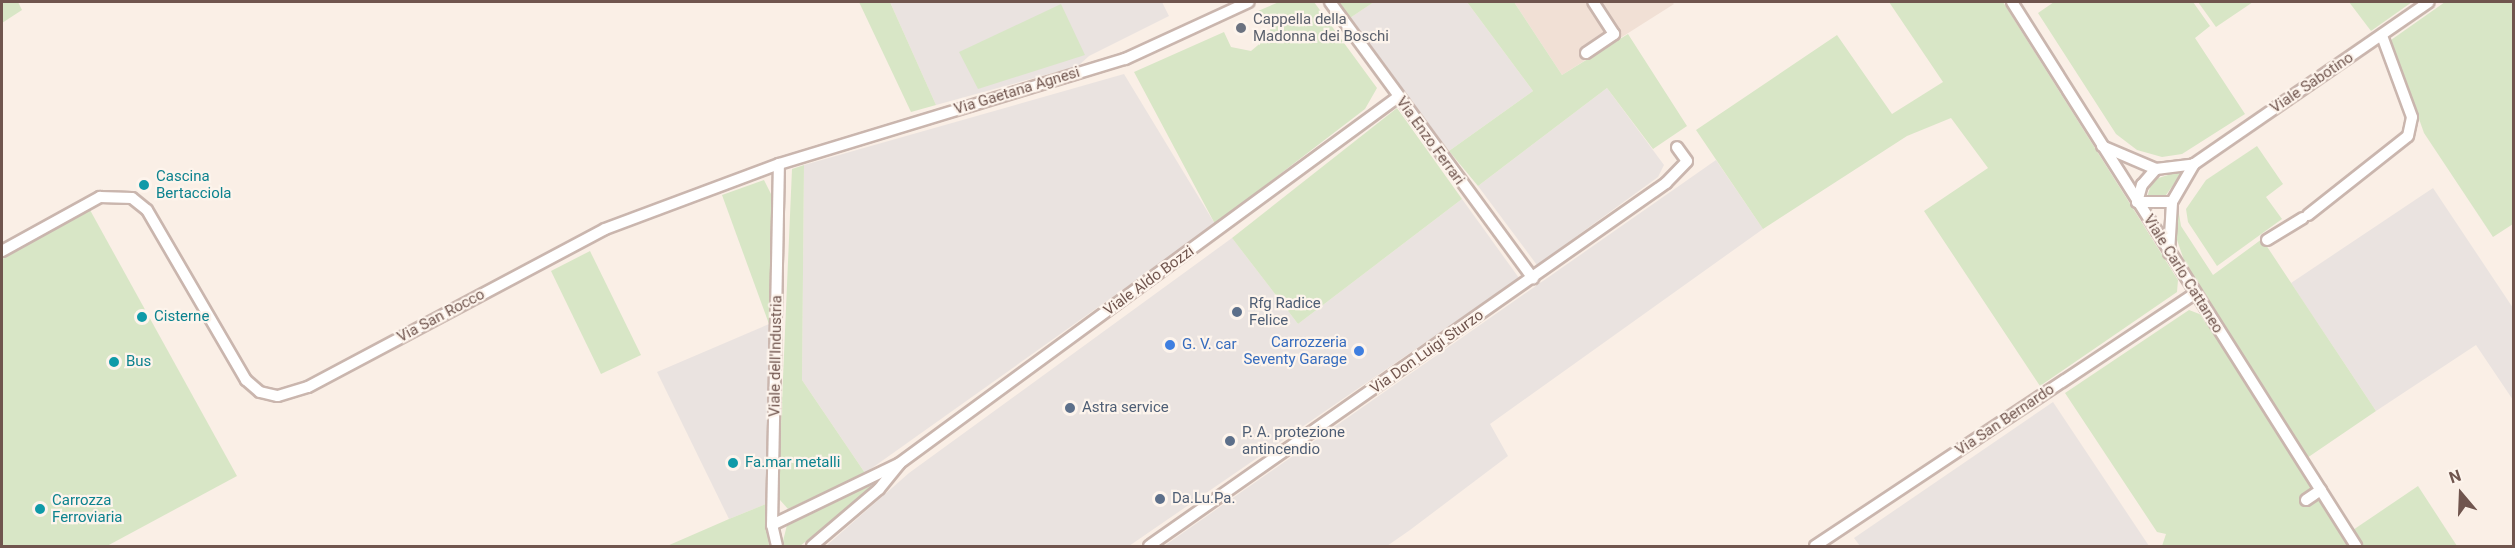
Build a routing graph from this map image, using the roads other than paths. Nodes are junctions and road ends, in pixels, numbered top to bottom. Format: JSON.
{"nodes":[{"id":1,"x":1249,"y":2,"type":"edge"},
{"id":2,"x":1330,"y":2,"type":"edge"},
{"id":3,"x":1593,"y":2,"type":"edge"},
{"id":4,"x":2012,"y":2,"type":"edge"},
{"id":5,"x":2429,"y":2,"type":"edge"},
{"id":6,"x":2382,"y":36,"type":"junction"},
{"id":7,"x":1586,"y":53,"type":"dead end"},
{"id":8,"x":1398,"y":97,"type":"junction"},
{"id":9,"x":2102,"y":146,"type":"junction"},
{"id":10,"x":1677,"y":147,"type":"dead end"},
{"id":11,"x":779,"y":164,"type":"junction"},
{"id":12,"x":2194,"y":164,"type":"junction"},
{"id":13,"x":2156,"y":170,"type":"junction"},
{"id":14,"x":2137,"y":202,"type":"junction"},
{"id":15,"x":2172,"y":202,"type":"junction"},
{"id":16,"x":2267,"y":240,"type":"dead end"},
{"id":17,"x":2,"y":251,"type":"edge"},
{"id":18,"x":2169,"y":253,"type":"junction"},
{"id":19,"x":1533,"y":278,"type":"junction"},
{"id":20,"x":2195,"y":294,"type":"junction"},
{"id":21,"x":900,"y":463,"type":"junction"},
{"id":22,"x":2321,"y":490,"type":"junction"},
{"id":23,"x":2306,"y":500,"type":"dead end"},
{"id":24,"x":772,"y":525,"type":"junction"},
{"id":25,"x":777,"y":546,"type":"edge"},
{"id":26,"x":812,"y":546,"type":"edge"},
{"id":27,"x":1149,"y":546,"type":"edge"},
{"id":28,"x":1815,"y":546,"type":"edge"},
{"id":29,"x":2356,"y":546,"type":"edge"}],
"edges":[{"from":1,"to":11,"type":"street","name":"Via Gaetana Agnesi"},
{"from":2,"to":8,"type":"street","name":"Via Enzo Ferrari"},
{"from":3,"to":7,"type":"street"},
{"from":4,"to":9,"type":"street","name":"Viale Carlo Cattaneo"},
{"from":5,"to":6,"type":"street","name":"Viale Sabotino"},
{"from":6,"to":12,"type":"street","name":"Viale Sabotino"},
{"from":6,"to":16,"type":"street"},
{"from":8,"to":19,"type":"street","name":"Via Enzo Ferrari"},
{"from":8,"to":21,"type":"street","name":"Viale Aldo Bozzi"},
{"from":9,"to":13,"type":"street"},
{"from":9,"to":14,"type":"street","name":"Viale Carlo Cattaneo"},
{"from":10,"to":19,"type":"street","name":"Via Don Luigi Sturzo"},
{"from":11,"to":17,"type":"street","name":"Via San Rocco"},
{"from":11,"to":24,"type":"street","name":"Viale dell'Industria"},
{"from":12,"to":13,"type":"street"},
{"from":12,"to":15,"type":"street"},
{"from":13,"to":14,"type":"street"},
{"from":14,"to":15,"type":"street"},
{"from":14,"to":18,"type":"street","name":"Viale Carlo Cattaneo"},
{"from":15,"to":18,"type":"street"},
{"from":18,"to":20,"type":"street","name":"Viale Carlo Cattaneo"},
{"from":19,"to":27,"type":"street","name":"Via Don Luigi Sturzo"},
{"from":20,"to":22,"type":"street","name":"Viale Carlo Cattaneo"},
{"from":20,"to":28,"type":"street","name":"Via San Bernardo"},
{"from":21,"to":24,"type":"street","name":"Viale Aldo Bozzi"},
{"from":21,"to":26,"type":"street","name":"Viale Aldo Bozzi"},
{"from":22,"to":23,"type":"street"},
{"from":22,"to":29,"type":"street","name":"Viale Carlo Cattaneo"},
{"from":24,"to":25,"type":"street","name":"Viale dell'Industria"}]}
